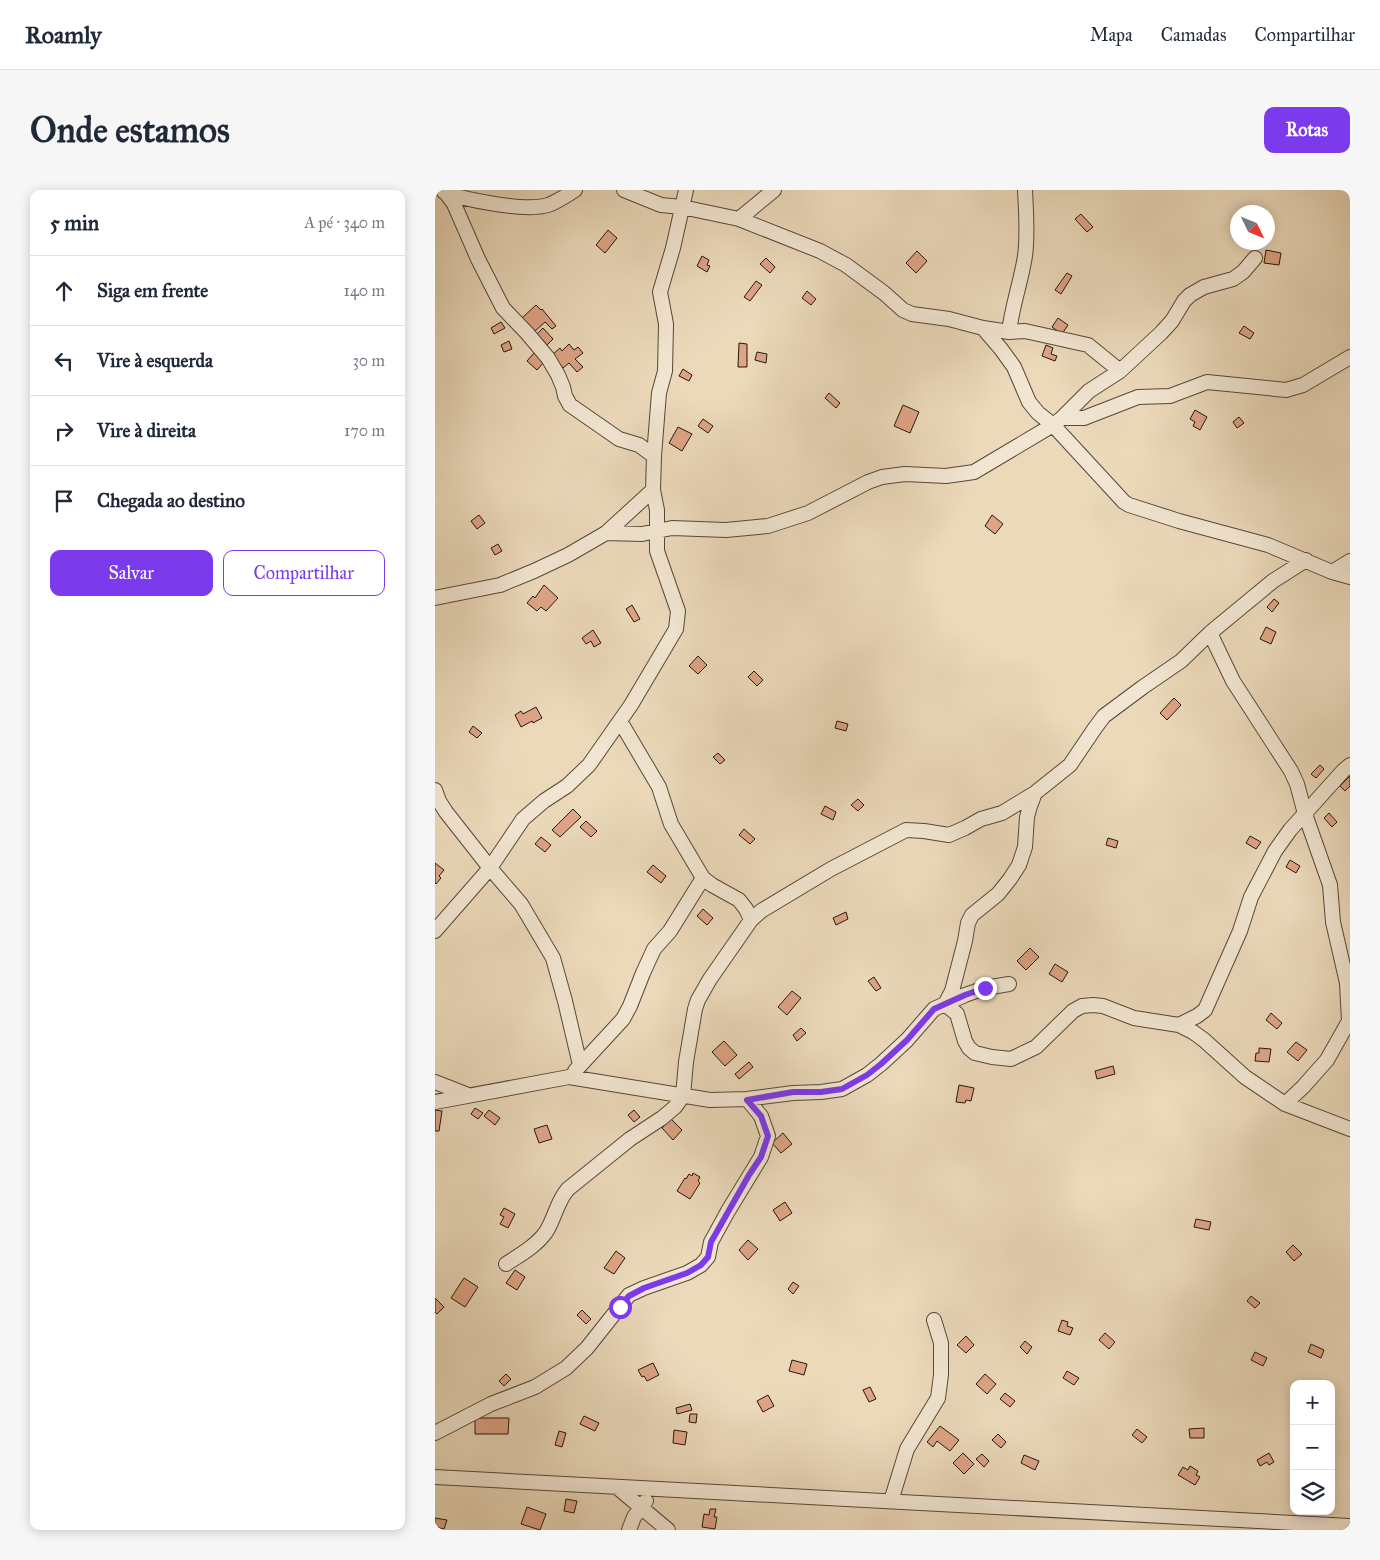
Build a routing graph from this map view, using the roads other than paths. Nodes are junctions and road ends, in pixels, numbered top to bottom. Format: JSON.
{"nodes":[{"id":1,"x":575,"y":190,"type":"edge"},
{"id":2,"x":624,"y":190,"type":"edge"},
{"id":3,"x":686,"y":190,"type":"edge"},
{"id":4,"x":774,"y":190,"type":"edge"},
{"id":5,"x":1025,"y":190,"type":"edge"},
{"id":6,"x":442,"y":192,"type":"edge"},
{"id":7,"x":682,"y":206,"type":"junction"},
{"id":8,"x":739,"y":218,"type":"junction"},
{"id":9,"x":1255,"y":258,"type":"dead end"},
{"id":10,"x":983,"y":328,"type":"junction"},
{"id":11,"x":1009,"y":332,"type":"junction"},
{"id":12,"x":1350,"y":357,"type":"edge"},
{"id":13,"x":1120,"y":371,"type":"junction"},
{"id":14,"x":1057,"y":421,"type":"junction"},
{"id":15,"x":654,"y":456,"type":"junction"},
{"id":16,"x":653,"y":490,"type":"junction"},
{"id":17,"x":658,"y":531,"type":"junction"},
{"id":18,"x":606,"y":533,"type":"junction"},
{"id":19,"x":1306,"y":560,"type":"junction"},
{"id":20,"x":1350,"y":561,"type":"edge"},
{"id":21,"x":1332,"y":572,"type":"junction"},
{"id":22,"x":1350,"y":578,"type":"edge"},
{"id":23,"x":435,"y":598,"type":"edge"},
{"id":24,"x":1210,"y":633,"type":"junction"},
{"id":25,"x":620,"y":721,"type":"junction"},
{"id":26,"x":1350,"y":765,"type":"edge"},
{"id":27,"x":435,"y":790,"type":"edge"},
{"id":28,"x":1035,"y":794,"type":"junction"},
{"id":29,"x":1305,"y":814,"type":"junction"},
{"id":30,"x":490,"y":868,"type":"junction"},
{"id":31,"x":703,"y":878,"type":"junction"},
{"id":32,"x":751,"y":920,"type":"junction"},
{"id":33,"x":435,"y":930,"type":"edge"},
{"id":34,"x":1009,"y":984,"type":"dead end"},
{"id":35,"x":945,"y":1004,"type":"junction"},
{"id":36,"x":1179,"y":1025,"type":"junction"},
{"id":37,"x":580,"y":1066,"type":"junction"},
{"id":38,"x":569,"y":1077,"type":"junction"},
{"id":39,"x":435,"y":1082,"type":"edge"},
{"id":40,"x":468,"y":1095,"type":"junction"},
{"id":41,"x":683,"y":1096,"type":"junction"},
{"id":42,"x":747,"y":1100,"type":"junction"},
{"id":43,"x":435,"y":1102,"type":"edge"},
{"id":44,"x":1285,"y":1104,"type":"junction"},
{"id":45,"x":1350,"y":1129,"type":"edge"},
{"id":46,"x":506,"y":1264,"type":"dead end"},
{"id":47,"x":934,"y":1320,"type":"dead end"},
{"id":48,"x":435,"y":1433,"type":"edge"},
{"id":49,"x":435,"y":1477,"type":"edge"},
{"id":50,"x":618,"y":1488,"type":"junction"},
{"id":51,"x":656,"y":1490,"type":"junction"},
{"id":52,"x":891,"y":1501,"type":"junction"},
{"id":53,"x":640,"y":1507,"type":"junction"},
{"id":54,"x":1350,"y":1526,"type":"edge"},
{"id":55,"x":629,"y":1530,"type":"edge"},
{"id":56,"x":668,"y":1530,"type":"edge"}],
"edges":[{"from":1,"to":6,"type":"street"},
{"from":2,"to":7,"type":"street"},
{"from":3,"to":7,"type":"street"},
{"from":4,"to":8,"type":"street"},
{"from":5,"to":11,"type":"street"},
{"from":6,"to":15,"type":"street"},
{"from":7,"to":8,"type":"street"},
{"from":7,"to":15,"type":"street"},
{"from":8,"to":10,"type":"street"},
{"from":9,"to":13,"type":"street"},
{"from":10,"to":11,"type":"street"},
{"from":10,"to":14,"type":"street"},
{"from":11,"to":13,"type":"street"},
{"from":12,"to":14,"type":"street"},
{"from":13,"to":14,"type":"street"},
{"from":14,"to":17,"type":"street"},
{"from":14,"to":19,"type":"street"},
{"from":15,"to":16,"type":"street"},
{"from":16,"to":17,"type":"street"},
{"from":16,"to":18,"type":"street"},
{"from":17,"to":18,"type":"street"},
{"from":17,"to":25,"type":"street"},
{"from":18,"to":23,"type":"street"},
{"from":19,"to":21,"type":"street"},
{"from":19,"to":24,"type":"street"},
{"from":20,"to":21,"type":"street"},
{"from":21,"to":22,"type":"street"},
{"from":24,"to":28,"type":"street"},
{"from":24,"to":29,"type":"street"},
{"from":25,"to":30,"type":"street"},
{"from":25,"to":31,"type":"street"},
{"from":26,"to":29,"type":"street"},
{"from":27,"to":30,"type":"street"},
{"from":28,"to":32,"type":"street"},
{"from":28,"to":35,"type":"street"},
{"from":29,"to":36,"type":"street"},
{"from":29,"to":44,"type":"street"},
{"from":30,"to":33,"type":"street"},
{"from":30,"to":37,"type":"street"},
{"from":31,"to":32,"type":"street"},
{"from":31,"to":37,"type":"street"},
{"from":32,"to":41,"type":"street"},
{"from":34,"to":35,"type":"street"},
{"from":35,"to":36,"type":"street"},
{"from":35,"to":42,"type":"street"},
{"from":36,"to":44,"type":"street"},
{"from":37,"to":38,"type":"street"},
{"from":38,"to":40,"type":"street"},
{"from":38,"to":41,"type":"street"},
{"from":39,"to":40,"type":"street"},
{"from":40,"to":43,"type":"street"},
{"from":41,"to":42,"type":"street"},
{"from":41,"to":46,"type":"street"},
{"from":42,"to":48,"type":"street"},
{"from":44,"to":45,"type":"street"},
{"from":47,"to":52,"type":"street"},
{"from":49,"to":50,"type":"street"},
{"from":50,"to":51,"type":"street"},
{"from":50,"to":53,"type":"street"},
{"from":51,"to":52,"type":"street"},
{"from":51,"to":53,"type":"street"},
{"from":52,"to":54,"type":"street"},
{"from":53,"to":55,"type":"street"},
{"from":53,"to":56,"type":"street"}]}
